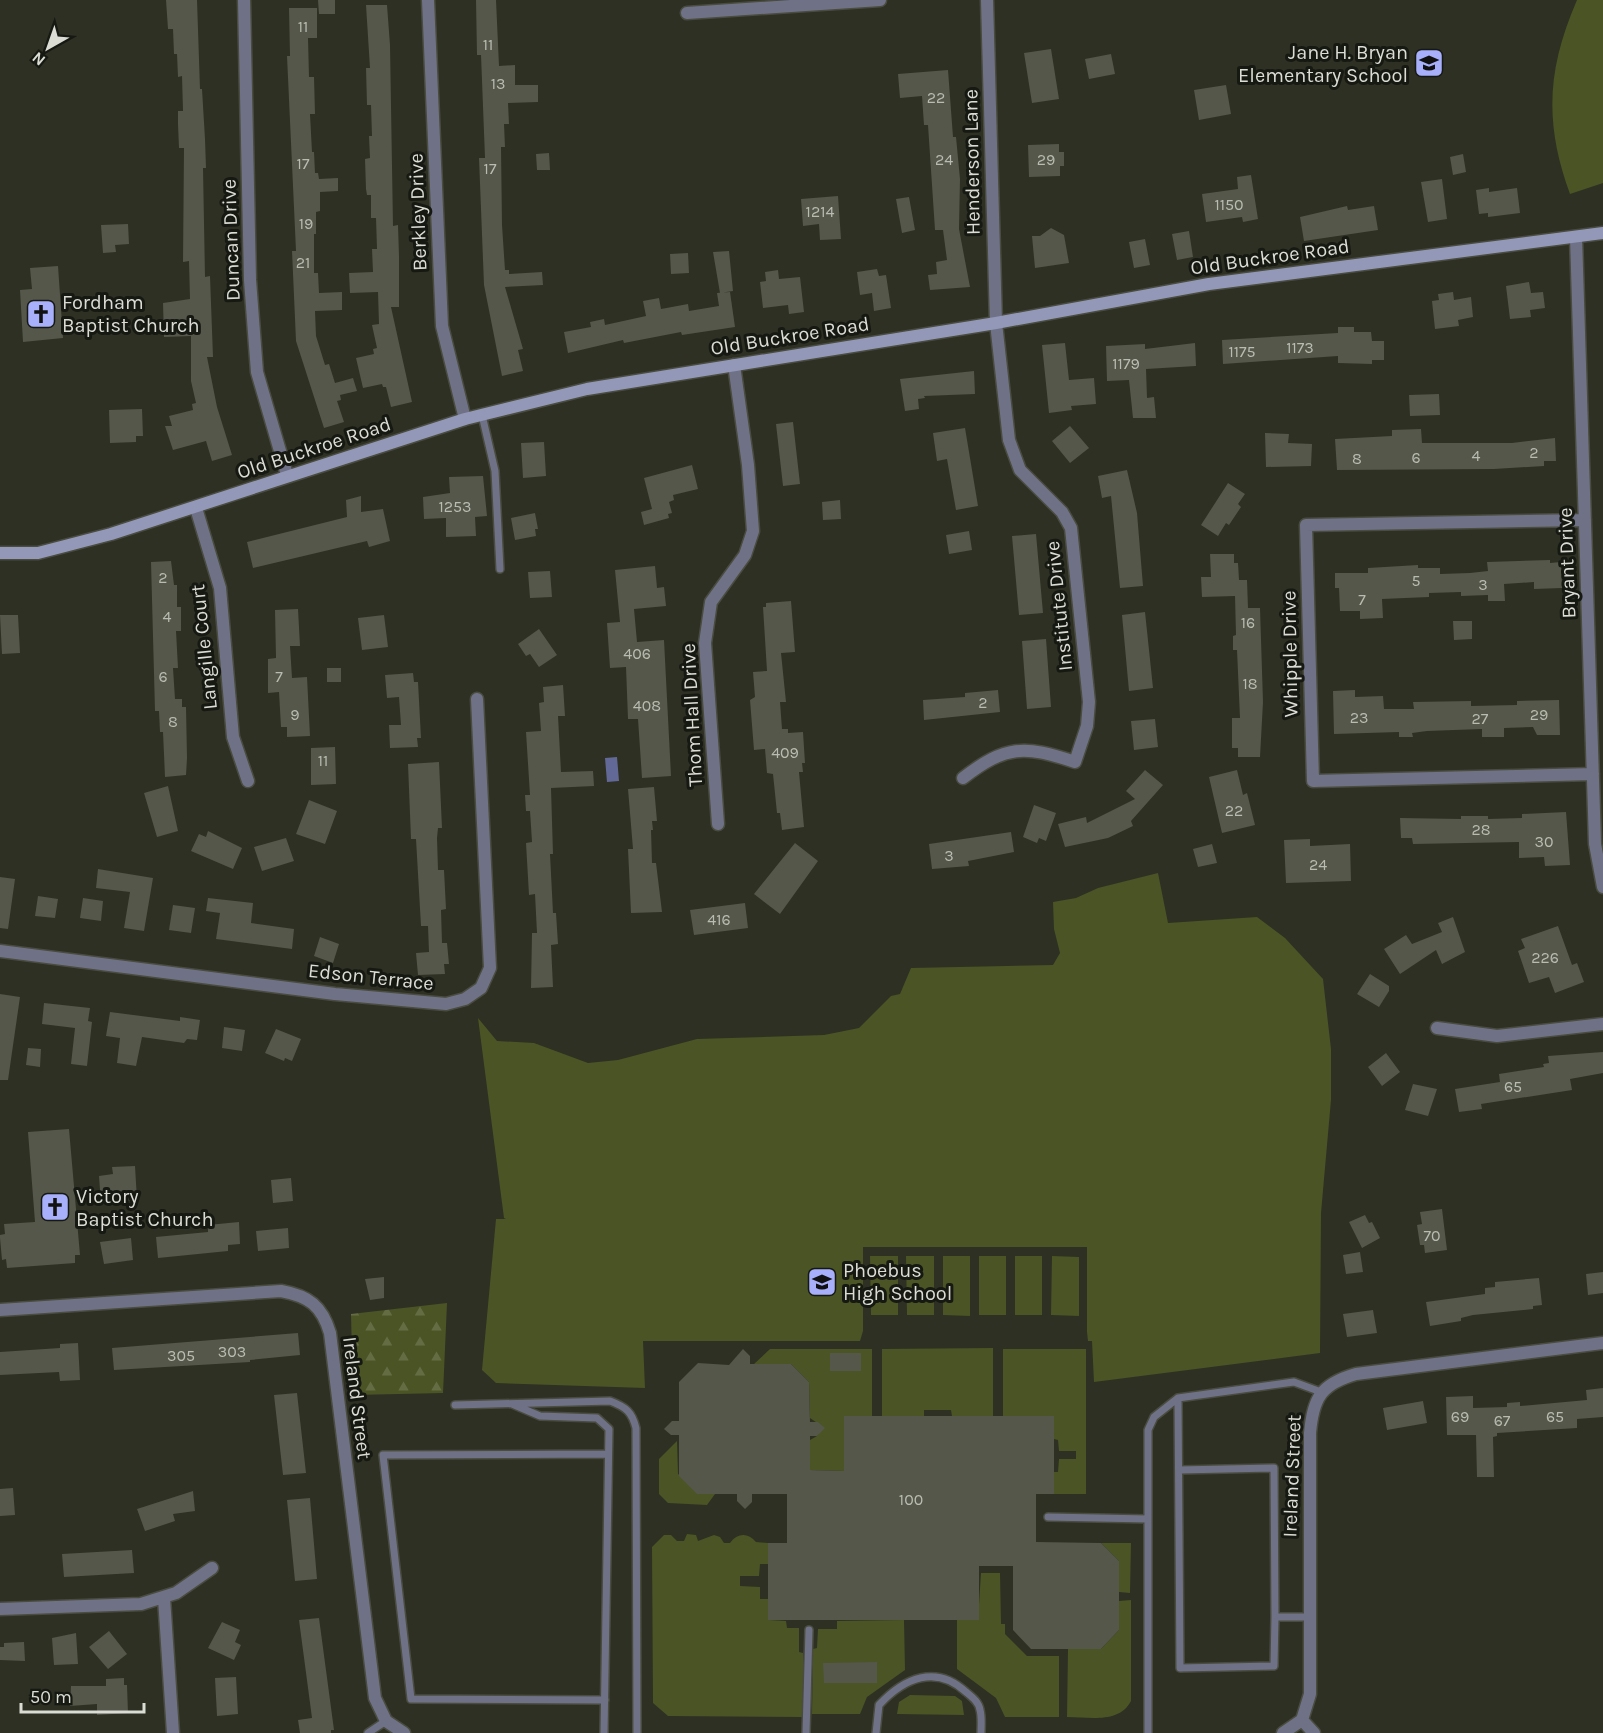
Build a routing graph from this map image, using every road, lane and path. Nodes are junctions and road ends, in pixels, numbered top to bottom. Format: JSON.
{"nodes":[{"id":1,"x":244,"y":0,"type":"edge"},
{"id":2,"x":428,"y":0,"type":"edge"},
{"id":3,"x":880,"y":0,"type":"edge"},
{"id":4,"x":987,"y":0,"type":"edge"},
{"id":5,"x":687,"y":13,"type":"dead end"},
{"id":6,"x":1603,"y":233,"type":"edge"},
{"id":7,"x":1576,"y":237,"type":"junction"},
{"id":8,"x":996,"y":322,"type":"junction"},
{"id":9,"x":734,"y":365,"type":"junction"},
{"id":10,"x":482,"y":415,"type":"junction"},
{"id":11,"x":465,"y":419,"type":"junction"},
{"id":12,"x":288,"y":475,"type":"junction"},
{"id":13,"x":195,"y":508,"type":"junction"},
{"id":14,"x":1585,"y":520,"type":"junction"},
{"id":15,"x":0,"y":553,"type":"edge"},
{"id":16,"x":500,"y":569,"type":"dead end"},
{"id":17,"x":477,"y":699,"type":"dead end"},
{"id":18,"x":1593,"y":774,"type":"junction"},
{"id":19,"x":963,"y":778,"type":"dead end"},
{"id":20,"x":248,"y":781,"type":"dead end"},
{"id":21,"x":718,"y":824,"type":"dead end"},
{"id":22,"x":1603,"y":887,"type":"edge"},
{"id":23,"x":0,"y":951,"type":"edge"},
{"id":24,"x":1603,"y":1024,"type":"edge"},
{"id":25,"x":1437,"y":1028,"type":"dead end"},
{"id":26,"x":0,"y":1310,"type":"edge"},
{"id":27,"x":1603,"y":1343,"type":"edge"},
{"id":28,"x":1321,"y":1392,"type":"junction"},
{"id":29,"x":1178,"y":1398,"type":"junction"},
{"id":30,"x":510,"y":1403,"type":"junction"},
{"id":31,"x":455,"y":1405,"type":"dead end"},
{"id":32,"x":608,"y":1454,"type":"junction"},
{"id":33,"x":1179,"y":1470,"type":"junction"},
{"id":34,"x":1048,"y":1517,"type":"dead end"},
{"id":35,"x":1148,"y":1519,"type":"junction"},
{"id":36,"x":212,"y":1568,"type":"dead end"},
{"id":37,"x":164,"y":1598,"type":"junction"},
{"id":38,"x":0,"y":1609,"type":"edge"},
{"id":39,"x":1275,"y":1617,"type":"junction"},
{"id":40,"x":1310,"y":1617,"type":"junction"},
{"id":41,"x":809,"y":1630,"type":"dead end"},
{"id":42,"x":605,"y":1700,"type":"junction"},
{"id":43,"x":1302,"y":1720,"type":"junction"},
{"id":44,"x":386,"y":1721,"type":"junction"},
{"id":45,"x":172,"y":1733,"type":"edge"},
{"id":46,"x":368,"y":1733,"type":"edge"},
{"id":47,"x":404,"y":1733,"type":"edge"},
{"id":48,"x":604,"y":1733,"type":"edge"},
{"id":49,"x":637,"y":1733,"type":"edge"},
{"id":50,"x":806,"y":1733,"type":"edge"},
{"id":51,"x":876,"y":1733,"type":"edge"},
{"id":52,"x":981,"y":1733,"type":"edge"},
{"id":53,"x":1148,"y":1733,"type":"edge"},
{"id":54,"x":1283,"y":1733,"type":"edge"},
{"id":55,"x":1314,"y":1733,"type":"edge"}],
"edges":[{"from":1,"to":12,"type":"street","name":"Duncan Drive"},
{"from":2,"to":11,"type":"street","name":"Berkley Drive"},
{"from":3,"to":5,"type":"street"},
{"from":4,"to":8,"type":"street","name":"Henderson Lane"},
{"from":6,"to":7,"type":"street","name":"Old Buckroe Road"},
{"from":7,"to":8,"type":"street","name":"Old Buckroe Road"},
{"from":7,"to":14,"type":"street","name":"Bryant Drive"},
{"from":8,"to":9,"type":"street","name":"Old Buckroe Road"},
{"from":8,"to":19,"type":"street","name":"Institute Drive"},
{"from":9,"to":10,"type":"street","name":"Old Buckroe Road"},
{"from":9,"to":21,"type":"street","name":"Thom Hall Drive"},
{"from":10,"to":11,"type":"street","name":"Old Buckroe Road"},
{"from":10,"to":16,"type":"lane"},
{"from":11,"to":12,"type":"street","name":"Old Buckroe Road"},
{"from":12,"to":13,"type":"street","name":"Old Buckroe Road"},
{"from":13,"to":15,"type":"street","name":"Old Buckroe Road"},
{"from":13,"to":20,"type":"street","name":"Langille Court"},
{"from":14,"to":18,"type":"street","name":"Bryant Drive"},
{"from":14,"to":18,"type":"street","name":"Whipple Drive"},
{"from":17,"to":23,"type":"street","name":"Edson Terrace"},
{"from":18,"to":22,"type":"street","name":"Bryant Drive"},
{"from":24,"to":25,"type":"street"},
{"from":26,"to":44,"type":"street","name":"Ireland Street"},
{"from":27,"to":28,"type":"street","name":"Ireland Street"},
{"from":28,"to":29,"type":"lane"},
{"from":28,"to":40,"type":"street","name":"Ireland Street"},
{"from":29,"to":33,"type":"lane"},
{"from":29,"to":35,"type":"lane"},
{"from":30,"to":31,"type":"lane"},
{"from":30,"to":32,"type":"lane"},
{"from":30,"to":49,"type":"lane"},
{"from":32,"to":42,"type":"lane"},
{"from":32,"to":42,"type":"lane"},
{"from":33,"to":39,"type":"lane"},
{"from":33,"to":39,"type":"lane"},
{"from":34,"to":35,"type":"lane"},
{"from":35,"to":53,"type":"lane"},
{"from":36,"to":37,"type":"street"},
{"from":37,"to":38,"type":"street"},
{"from":37,"to":45,"type":"street"},
{"from":39,"to":40,"type":"lane"},
{"from":40,"to":43,"type":"street","name":"Ireland Street"},
{"from":41,"to":50,"type":"lane"},
{"from":42,"to":48,"type":"lane"},
{"from":43,"to":54,"type":"street"},
{"from":43,"to":55,"type":"street"},
{"from":44,"to":46,"type":"lane"},
{"from":44,"to":47,"type":"street"},
{"from":51,"to":52,"type":"lane"}]}
